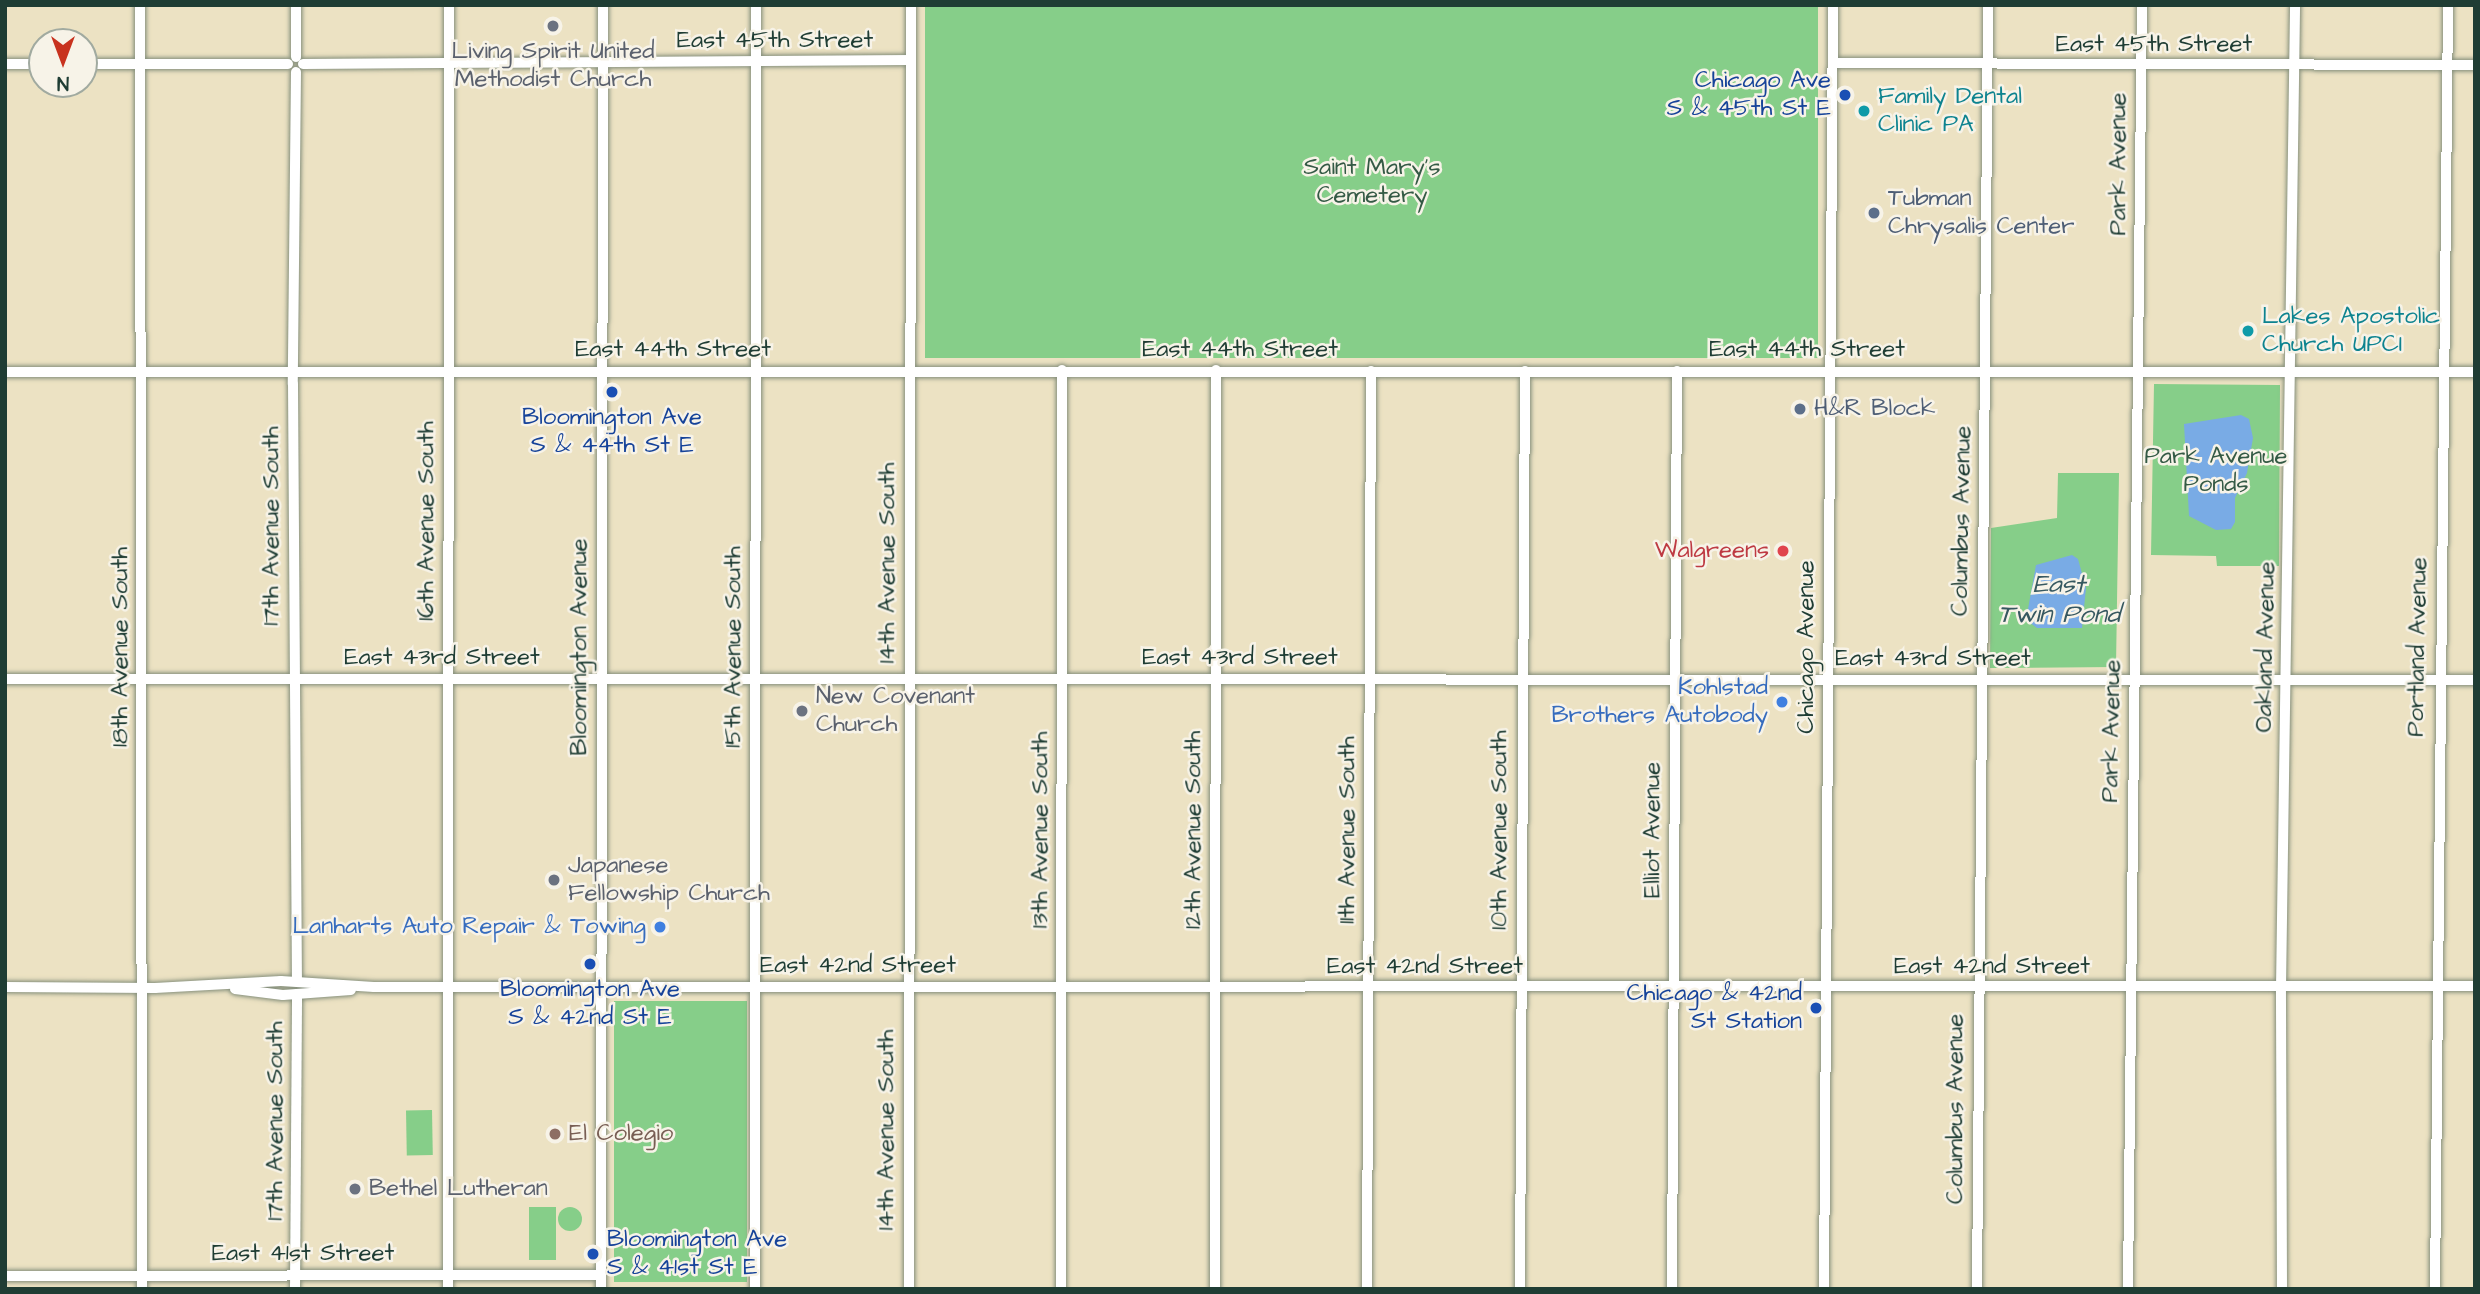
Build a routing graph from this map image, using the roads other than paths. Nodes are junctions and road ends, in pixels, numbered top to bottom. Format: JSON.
{"nodes":[{"id":1,"x":140,"y":5,"type":"edge"},
{"id":2,"x":296,"y":5,"type":"edge"},
{"id":3,"x":449,"y":5,"type":"edge"},
{"id":4,"x":603,"y":5,"type":"edge"},
{"id":5,"x":756,"y":5,"type":"edge"},
{"id":6,"x":911,"y":5,"type":"edge"},
{"id":7,"x":1833,"y":5,"type":"edge"},
{"id":8,"x":1988,"y":5,"type":"edge"},
{"id":9,"x":2142,"y":5,"type":"edge"},
{"id":10,"x":2295,"y":5,"type":"edge"},
{"id":11,"x":2448,"y":5,"type":"edge"},
{"id":12,"x":911,"y":60,"type":"junction"},
{"id":13,"x":756,"y":62,"type":"junction"},
{"id":14,"x":449,"y":63,"type":"junction"},
{"id":15,"x":603,"y":63,"type":"junction"},
{"id":16,"x":1833,"y":63,"type":"junction"},
{"id":17,"x":5,"y":64,"type":"edge"},
{"id":18,"x":28,"y":64,"type":"edge"},
{"id":19,"x":98,"y":64,"type":"edge"},
{"id":20,"x":140,"y":64,"type":"junction"},
{"id":21,"x":296,"y":64,"type":"junction"},
{"id":22,"x":1987,"y":65,"type":"junction"},
{"id":23,"x":2475,"y":65,"type":"edge"},
{"id":24,"x":2141,"y":66,"type":"junction"},
{"id":25,"x":2294,"y":66,"type":"junction"},
{"id":26,"x":2448,"y":66,"type":"junction"},
{"id":27,"x":601,"y":370,"type":"junction"},
{"id":28,"x":756,"y":370,"type":"junction"},
{"id":29,"x":909,"y":370,"type":"junction"},
{"id":30,"x":1062,"y":370,"type":"junction"},
{"id":31,"x":1216,"y":370,"type":"junction"},
{"id":32,"x":142,"y":371,"type":"junction"},
{"id":33,"x":293,"y":371,"type":"junction"},
{"id":34,"x":449,"y":371,"type":"junction"},
{"id":35,"x":1370,"y":371,"type":"junction"},
{"id":36,"x":1525,"y":371,"type":"junction"},
{"id":37,"x":1677,"y":371,"type":"junction"},
{"id":38,"x":5,"y":372,"type":"edge"},
{"id":39,"x":1830,"y":372,"type":"junction"},
{"id":40,"x":1985,"y":372,"type":"junction"},
{"id":41,"x":2138,"y":372,"type":"junction"},
{"id":42,"x":2291,"y":372,"type":"junction"},
{"id":43,"x":2475,"y":372,"type":"edge"},
{"id":44,"x":2443,"y":373,"type":"junction"},
{"id":45,"x":295,"y":678,"type":"junction"},
{"id":46,"x":448,"y":678,"type":"junction"},
{"id":47,"x":5,"y":679,"type":"edge"},
{"id":48,"x":142,"y":679,"type":"junction"},
{"id":49,"x":601,"y":679,"type":"junction"},
{"id":50,"x":755,"y":679,"type":"junction"},
{"id":51,"x":909,"y":679,"type":"junction"},
{"id":52,"x":1062,"y":679,"type":"junction"},
{"id":53,"x":1216,"y":679,"type":"junction"},
{"id":54,"x":1368,"y":679,"type":"junction"},
{"id":55,"x":1521,"y":680,"type":"junction"},
{"id":56,"x":1675,"y":680,"type":"junction"},
{"id":57,"x":1828,"y":680,"type":"junction"},
{"id":58,"x":1980,"y":680,"type":"junction"},
{"id":59,"x":2134,"y":680,"type":"junction"},
{"id":60,"x":2287,"y":680,"type":"junction"},
{"id":61,"x":2439,"y":680,"type":"junction"},
{"id":62,"x":2475,"y":680,"type":"edge"},
{"id":63,"x":297,"y":981,"type":"junction"},
{"id":64,"x":601,"y":986,"type":"junction"},
{"id":65,"x":2435,"y":986,"type":"junction"},
{"id":66,"x":2475,"y":986,"type":"edge"},
{"id":67,"x":5,"y":987,"type":"edge"},
{"id":68,"x":215,"y":987,"type":"junction"},
{"id":69,"x":374,"y":987,"type":"junction"},
{"id":70,"x":449,"y":987,"type":"junction"},
{"id":71,"x":755,"y":987,"type":"junction"},
{"id":72,"x":908,"y":987,"type":"junction"},
{"id":73,"x":1062,"y":987,"type":"junction"},
{"id":74,"x":1214,"y":987,"type":"junction"},
{"id":75,"x":1825,"y":987,"type":"junction"},
{"id":76,"x":141,"y":988,"type":"junction"},
{"id":77,"x":1369,"y":988,"type":"junction"},
{"id":78,"x":1520,"y":988,"type":"junction"},
{"id":79,"x":1673,"y":988,"type":"junction"},
{"id":80,"x":1978,"y":988,"type":"junction"},
{"id":81,"x":2281,"y":988,"type":"junction"},
{"id":82,"x":2129,"y":989,"type":"junction"},
{"id":83,"x":297,"y":994,"type":"junction"},
{"id":84,"x":297,"y":1275,"type":"junction"},
{"id":85,"x":448,"y":1275,"type":"junction"},
{"id":86,"x":601,"y":1275,"type":"junction"},
{"id":87,"x":5,"y":1276,"type":"edge"},
{"id":88,"x":142,"y":1276,"type":"junction"},
{"id":89,"x":142,"y":1289,"type":"edge"},
{"id":90,"x":295,"y":1289,"type":"edge"},
{"id":91,"x":448,"y":1289,"type":"edge"},
{"id":92,"x":601,"y":1289,"type":"edge"},
{"id":93,"x":755,"y":1289,"type":"edge"},
{"id":94,"x":909,"y":1289,"type":"edge"},
{"id":95,"x":1061,"y":1289,"type":"edge"},
{"id":96,"x":1215,"y":1289,"type":"edge"},
{"id":97,"x":1367,"y":1289,"type":"edge"},
{"id":98,"x":1520,"y":1289,"type":"edge"},
{"id":99,"x":1672,"y":1289,"type":"edge"},
{"id":100,"x":1824,"y":1289,"type":"edge"},
{"id":101,"x":1977,"y":1289,"type":"edge"},
{"id":102,"x":2128,"y":1289,"type":"edge"},
{"id":103,"x":2282,"y":1289,"type":"edge"},
{"id":104,"x":2435,"y":1289,"type":"edge"}],
"edges":[{"from":1,"to":20,"type":"street","name":"18th Avenue South"},
{"from":2,"to":21,"type":"street","name":"17th Avenue South"},
{"from":3,"to":14,"type":"street","name":"16th Avenue South"},
{"from":4,"to":15,"type":"street","name":"Bloomington Avenue"},
{"from":5,"to":13,"type":"street","name":"15th Avenue South"},
{"from":6,"to":12,"type":"street","name":"14th Avenue South"},
{"from":7,"to":16,"type":"street","name":"Chicago Avenue"},
{"from":8,"to":22,"type":"street","name":"Columbus Avenue"},
{"from":9,"to":24,"type":"street","name":"Park Avenue"},
{"from":10,"to":25,"type":"street","name":"Oakland Avenue"},
{"from":11,"to":26,"type":"street","name":"Portland Avenue"},
{"from":12,"to":13,"type":"street","name":"East 45th Street"},
{"from":12,"to":29,"type":"street","name":"14th Avenue South"},
{"from":13,"to":15,"type":"street","name":"East 45th Street"},
{"from":13,"to":28,"type":"street","name":"15th Avenue South"},
{"from":14,"to":15,"type":"street","name":"East 45th Street"},
{"from":14,"to":21,"type":"street","name":"East 45th Street"},
{"from":14,"to":34,"type":"street","name":"16th Avenue South"},
{"from":15,"to":27,"type":"street","name":"Bloomington Avenue"},
{"from":16,"to":22,"type":"street","name":"East 45th Street"},
{"from":16,"to":39,"type":"street","name":"Chicago Avenue"},
{"from":17,"to":18,"type":"street"},
{"from":19,"to":20,"type":"street","name":"East 45th Street"},
{"from":20,"to":21,"type":"street","name":"East 45th Street"},
{"from":20,"to":32,"type":"street","name":"18th Avenue South"},
{"from":21,"to":33,"type":"street","name":"17th Avenue South"},
{"from":22,"to":24,"type":"street","name":"East 45th Street"},
{"from":22,"to":40,"type":"street","name":"Columbus Avenue"},
{"from":23,"to":26,"type":"street","name":"East 45th Street"},
{"from":24,"to":25,"type":"street","name":"East 45th Street"},
{"from":24,"to":41,"type":"street","name":"Park Avenue"},
{"from":25,"to":26,"type":"street","name":"East 45th Street"},
{"from":25,"to":42,"type":"street","name":"Oakland Avenue"},
{"from":26,"to":44,"type":"street","name":"Portland Avenue"},
{"from":27,"to":28,"type":"street","name":"East 44th Street"},
{"from":27,"to":34,"type":"street","name":"East 44th Street"},
{"from":27,"to":49,"type":"street","name":"Bloomington Avenue"},
{"from":28,"to":29,"type":"street","name":"East 44th Street"},
{"from":28,"to":50,"type":"street","name":"15th Avenue South"},
{"from":29,"to":30,"type":"street","name":"East 44th Street"},
{"from":29,"to":51,"type":"street","name":"14th Avenue South"},
{"from":30,"to":31,"type":"street","name":"East 44th Street"},
{"from":30,"to":52,"type":"street","name":"13th Avenue South"},
{"from":31,"to":35,"type":"street","name":"East 44th Street"},
{"from":31,"to":53,"type":"street","name":"12th Avenue South"},
{"from":32,"to":33,"type":"street","name":"East 44th Street"},
{"from":32,"to":38,"type":"street","name":"East 44th Street"},
{"from":32,"to":48,"type":"street","name":"18th Avenue South"},
{"from":33,"to":34,"type":"street","name":"East 44th Street"},
{"from":33,"to":45,"type":"street","name":"17th Avenue South"},
{"from":34,"to":46,"type":"street","name":"16th Avenue South"},
{"from":35,"to":36,"type":"street","name":"East 44th Street"},
{"from":35,"to":54,"type":"street","name":"11th Avenue South"},
{"from":36,"to":37,"type":"street","name":"East 44th Street"},
{"from":36,"to":55,"type":"street","name":"10th Avenue South"},
{"from":37,"to":39,"type":"street","name":"East 44th Street"},
{"from":37,"to":56,"type":"street","name":"Elliot Avenue"},
{"from":39,"to":40,"type":"street","name":"East 44th Street"},
{"from":39,"to":57,"type":"street","name":"Chicago Avenue"},
{"from":40,"to":41,"type":"street","name":"East 44th Street"},
{"from":40,"to":58,"type":"street","name":"Columbus Avenue"},
{"from":41,"to":42,"type":"street","name":"East 44th Street"},
{"from":41,"to":59,"type":"street","name":"Park Avenue"},
{"from":42,"to":44,"type":"street","name":"East 44th Street"},
{"from":42,"to":60,"type":"street","name":"Oakland Avenue"},
{"from":43,"to":44,"type":"street","name":"East 44th Street"},
{"from":44,"to":61,"type":"street","name":"Portland Avenue"},
{"from":45,"to":46,"type":"street","name":"East 43rd Street"},
{"from":45,"to":48,"type":"street","name":"East 43rd Street"},
{"from":45,"to":63,"type":"street","name":"17th Avenue South"},
{"from":46,"to":49,"type":"street","name":"East 43rd Street"},
{"from":46,"to":70,"type":"street","name":"16th Avenue South"},
{"from":47,"to":48,"type":"street","name":"East 43rd Street"},
{"from":48,"to":76,"type":"street","name":"18th Avenue South"},
{"from":49,"to":50,"type":"street","name":"East 43rd Street"},
{"from":49,"to":64,"type":"street","name":"Bloomington Avenue"},
{"from":50,"to":51,"type":"street","name":"East 43rd Street"},
{"from":50,"to":71,"type":"street","name":"15th Avenue South"},
{"from":51,"to":52,"type":"street","name":"East 43rd Street"},
{"from":51,"to":72,"type":"street","name":"14th Avenue South"},
{"from":52,"to":53,"type":"street","name":"East 43rd Street"},
{"from":52,"to":73,"type":"street","name":"13th Avenue South"},
{"from":53,"to":54,"type":"street","name":"East 43rd Street"},
{"from":53,"to":74,"type":"street","name":"12th Avenue South"},
{"from":54,"to":55,"type":"street","name":"East 43rd Street"},
{"from":54,"to":77,"type":"street","name":"11th Avenue South"},
{"from":55,"to":56,"type":"street","name":"East 43rd Street"},
{"from":55,"to":78,"type":"street","name":"10th Avenue South"},
{"from":56,"to":57,"type":"street","name":"East 43rd Street"},
{"from":56,"to":79,"type":"street","name":"Elliot Avenue"},
{"from":57,"to":58,"type":"street","name":"East 43rd Street"},
{"from":57,"to":75,"type":"street","name":"Chicago Avenue"},
{"from":58,"to":59,"type":"street","name":"East 43rd Street"},
{"from":58,"to":80,"type":"street","name":"Columbus Avenue"},
{"from":59,"to":60,"type":"street","name":"East 43rd Street"},
{"from":59,"to":82,"type":"street","name":"Park Avenue"},
{"from":60,"to":61,"type":"street","name":"East 43rd Street"},
{"from":60,"to":81,"type":"street","name":"Oakland Avenue"},
{"from":61,"to":62,"type":"street","name":"East 43rd Street"},
{"from":61,"to":65,"type":"street","name":"Portland Avenue"},
{"from":63,"to":68,"type":"street","name":"East 42nd Street"},
{"from":63,"to":69,"type":"street","name":"East 42nd Street"},
{"from":64,"to":70,"type":"street","name":"East 42nd Street"},
{"from":64,"to":71,"type":"street","name":"East 42nd Street"},
{"from":64,"to":86,"type":"street","name":"Bloomington Avenue"},
{"from":65,"to":66,"type":"street","name":"East 42nd Street"},
{"from":65,"to":81,"type":"street","name":"East 42nd Street"},
{"from":65,"to":104,"type":"street","name":"Portland Avenue"},
{"from":67,"to":76,"type":"street","name":"East 42nd Street"},
{"from":68,"to":76,"type":"street","name":"East 42nd Street"},
{"from":68,"to":83,"type":"street","name":"East 42nd Street"},
{"from":69,"to":70,"type":"street","name":"East 42nd Street"},
{"from":69,"to":83,"type":"street","name":"East 42nd Street"},
{"from":70,"to":85,"type":"street","name":"16th Avenue South"},
{"from":71,"to":72,"type":"street","name":"East 42nd Street"},
{"from":71,"to":93,"type":"street","name":"15th Avenue South"},
{"from":72,"to":73,"type":"street","name":"East 42nd Street"},
{"from":72,"to":94,"type":"street","name":"14th Avenue South"},
{"from":73,"to":74,"type":"street","name":"East 42nd Street"},
{"from":73,"to":95,"type":"street","name":"13th Avenue South"},
{"from":74,"to":77,"type":"street","name":"East 42nd Street"},
{"from":74,"to":96,"type":"street","name":"12th Avenue South"},
{"from":75,"to":79,"type":"street","name":"East 42nd Street"},
{"from":75,"to":80,"type":"street","name":"East 42nd Street"},
{"from":75,"to":100,"type":"street","name":"Chicago Avenue"},
{"from":76,"to":88,"type":"street","name":"18th Avenue South"},
{"from":77,"to":78,"type":"street","name":"East 42nd Street"},
{"from":77,"to":97,"type":"street","name":"11th Avenue South"},
{"from":78,"to":79,"type":"street","name":"East 42nd Street"},
{"from":78,"to":98,"type":"street","name":"10th Avenue South"},
{"from":79,"to":99,"type":"street","name":"Elliot Avenue"},
{"from":80,"to":82,"type":"street","name":"East 42nd Street"},
{"from":80,"to":101,"type":"street","name":"Columbus Avenue"},
{"from":81,"to":82,"type":"street","name":"East 42nd Street"},
{"from":81,"to":103,"type":"street","name":"Oakland Avenue"},
{"from":82,"to":102,"type":"street","name":"Park Avenue"},
{"from":83,"to":84,"type":"street","name":"17th Avenue South"},
{"from":84,"to":85,"type":"street","name":"East 41st Street"},
{"from":84,"to":88,"type":"street","name":"East 41st Street"},
{"from":84,"to":90,"type":"street","name":"17th Avenue South"},
{"from":85,"to":86,"type":"street","name":"East 41st Street"},
{"from":85,"to":91,"type":"street","name":"16th Avenue South"},
{"from":86,"to":92,"type":"street","name":"Bloomington Avenue"},
{"from":87,"to":88,"type":"street","name":"East 41st Street"},
{"from":88,"to":89,"type":"street","name":"18th Avenue South"}]}
